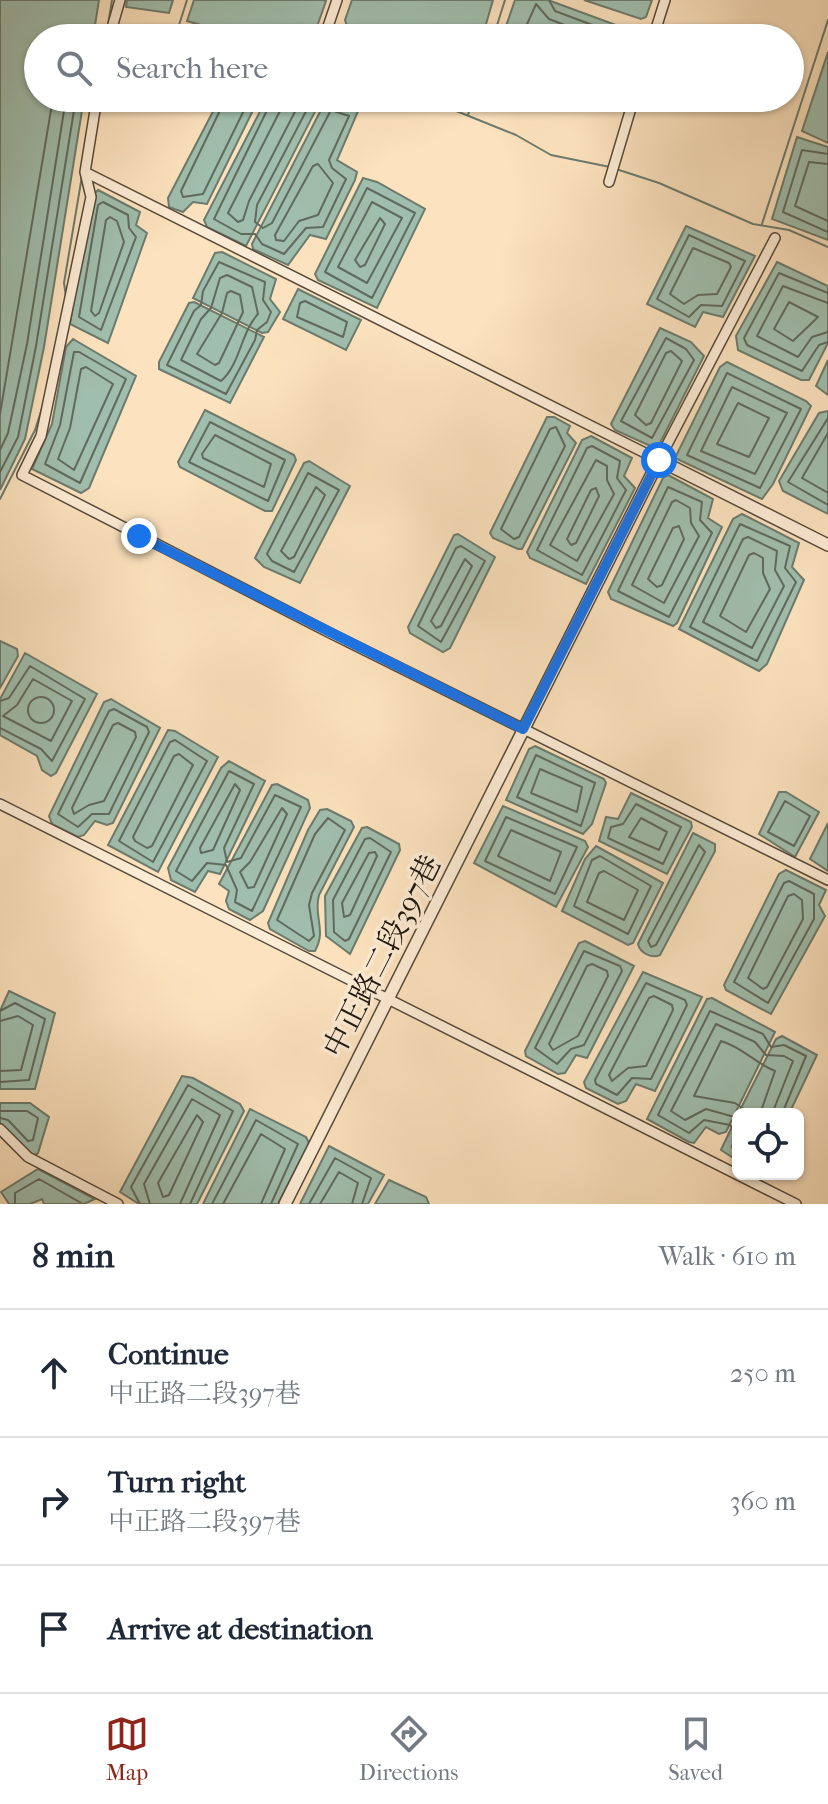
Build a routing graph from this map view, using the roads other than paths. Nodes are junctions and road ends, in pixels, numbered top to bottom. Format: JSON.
{"nodes":[{"id":1,"x":120,"y":0,"type":"edge"},
{"id":2,"x":337,"y":0,"type":"edge"},
{"id":3,"x":665,"y":0,"type":"edge"},
{"id":4,"x":113,"y":24,"type":"edge"},
{"id":5,"x":329,"y":24,"type":"edge"},
{"id":6,"x":657,"y":24,"type":"edge"},
{"id":7,"x":95,"y":112,"type":"edge"},
{"id":8,"x":630,"y":112,"type":"edge"},
{"id":9,"x":85,"y":172,"type":"junction"},
{"id":10,"x":609,"y":182,"type":"dead end"},
{"id":11,"x":775,"y":238,"type":"dead end"},
{"id":12,"x":659,"y":460,"type":"junction"},
{"id":13,"x":828,"y":545,"type":"edge"},
{"id":14,"x":523,"y":729,"type":"junction"},
{"id":15,"x":0,"y":804,"type":"edge"},
{"id":16,"x":828,"y":880,"type":"edge"},
{"id":17,"x":387,"y":1000,"type":"junction"},
{"id":18,"x":0,"y":1129,"type":"edge"},
{"id":19,"x":118,"y":1204,"type":"edge"},
{"id":20,"x":285,"y":1204,"type":"edge"},
{"id":21,"x":796,"y":1204,"type":"edge"}],
"edges":[{"from":1,"to":4,"type":"street"},
{"from":2,"to":5,"type":"street"},
{"from":3,"to":6,"type":"street"},
{"from":7,"to":9,"type":"street"},
{"from":8,"to":10,"type":"street"},
{"from":9,"to":12,"type":"street"},
{"from":9,"to":14,"type":"street"},
{"from":11,"to":12,"type":"street"},
{"from":12,"to":13,"type":"street"},
{"from":12,"to":14,"type":"street","name":"中正路二段397巷"},
{"from":14,"to":16,"type":"street"},
{"from":14,"to":17,"type":"street","name":"中正路二段397巷"},
{"from":15,"to":17,"type":"street"},
{"from":17,"to":20,"type":"street","name":"中正路二段397巷"},
{"from":17,"to":21,"type":"street"},
{"from":18,"to":19,"type":"street"}]}
